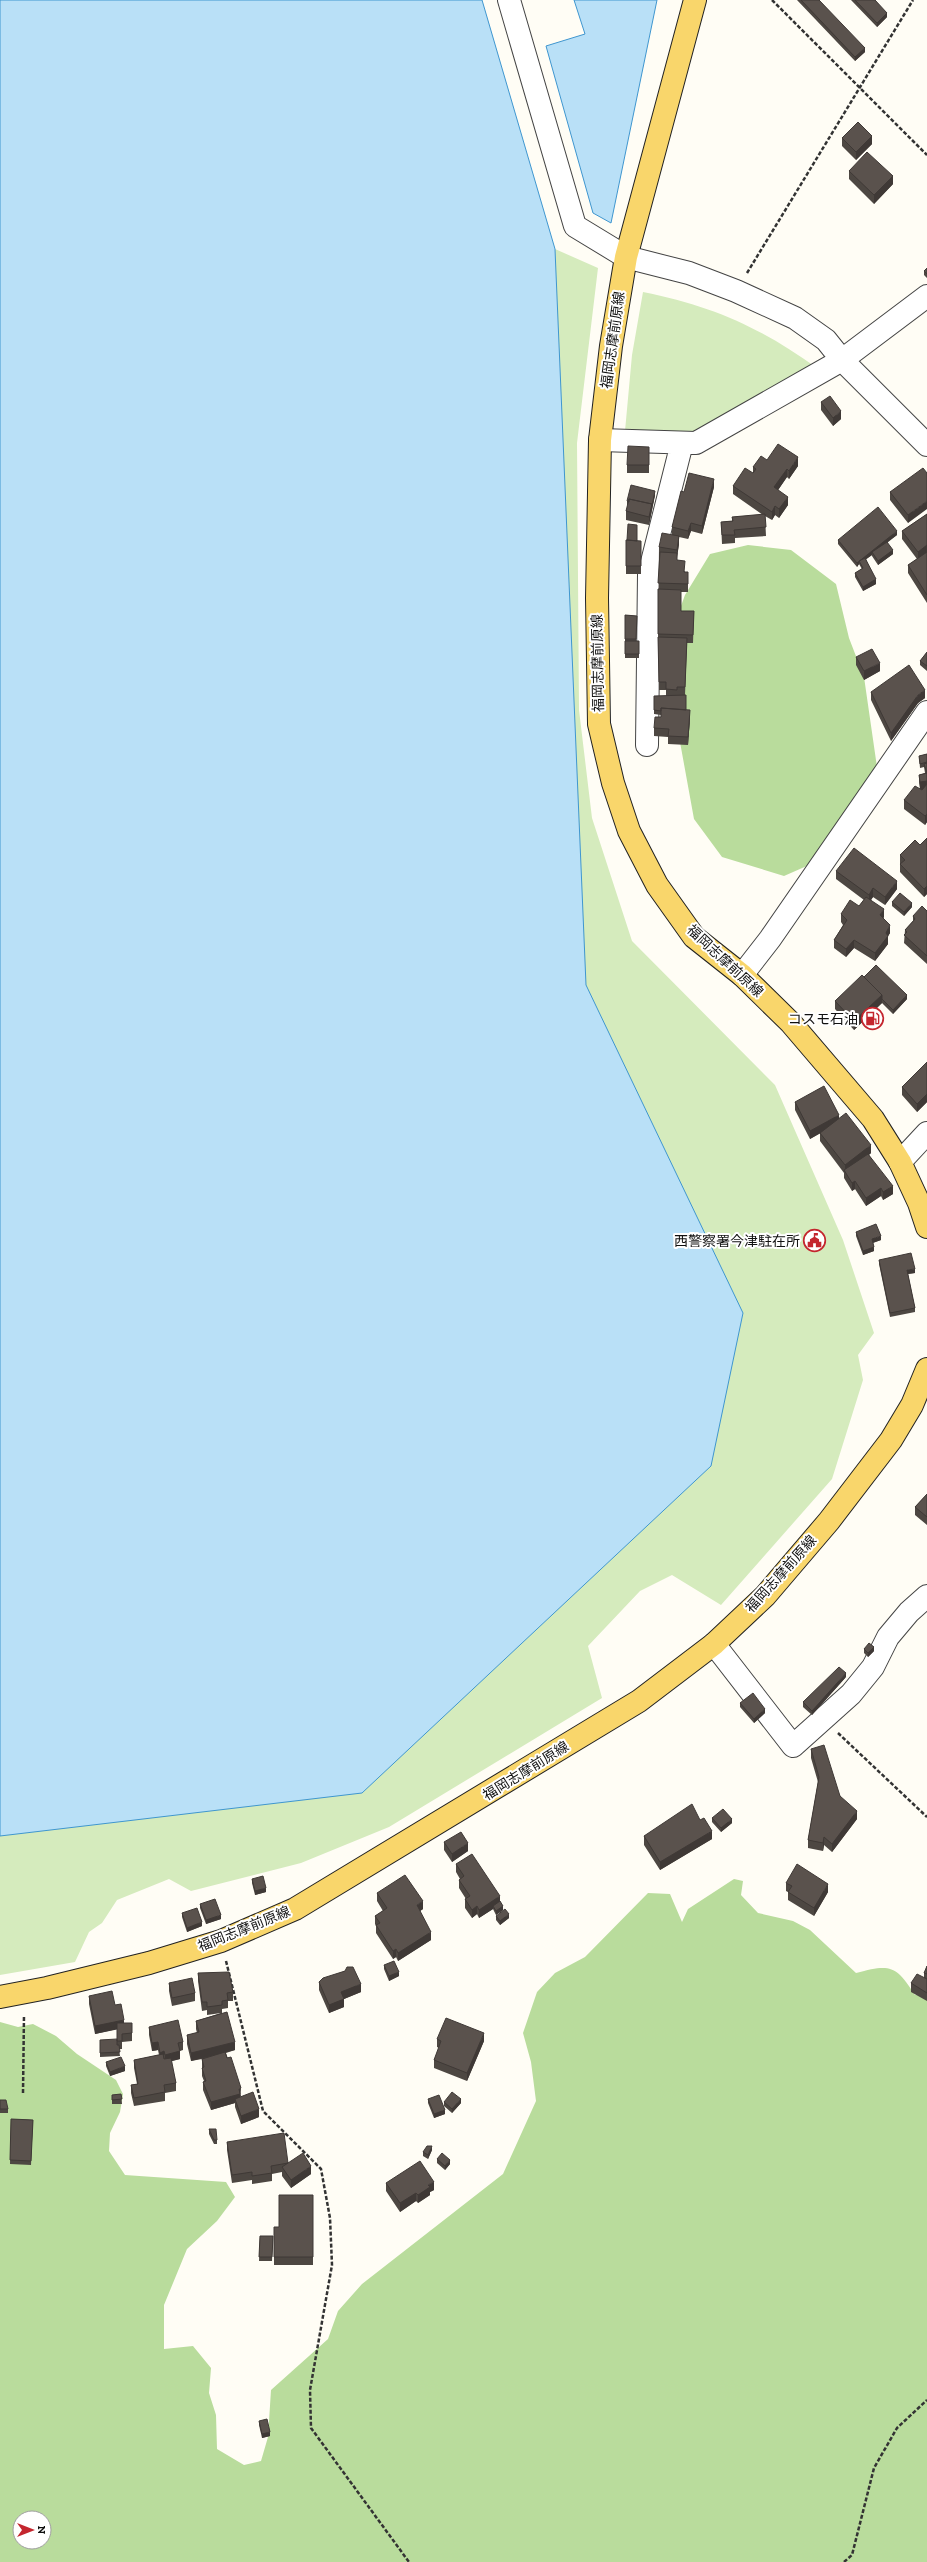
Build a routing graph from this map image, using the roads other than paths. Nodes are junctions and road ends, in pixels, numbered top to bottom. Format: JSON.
{"nodes":[{"id":1,"x":509,"y":0,"type":"edge"},
{"id":2,"x":695,"y":0,"type":"edge"},
{"id":3,"x":626,"y":257,"type":"junction"},
{"id":4,"x":927,"y":296,"type":"edge"},
{"id":5,"x":842,"y":360,"type":"junction"},
{"id":6,"x":600,"y":440,"type":"junction"},
{"id":7,"x":682,"y":442,"type":"junction"},
{"id":8,"x":927,"y":445,"type":"edge"},
{"id":9,"x":927,"y":712,"type":"edge"},
{"id":10,"x":647,"y":745,"type":"dead end"},
{"id":11,"x":742,"y":975,"type":"junction"},
{"id":12,"x":927,"y":1133,"type":"edge"},
{"id":13,"x":900,"y":1162,"type":"junction"},
{"id":14,"x":927,"y":1228,"type":"edge"},
{"id":15,"x":927,"y":1368,"type":"edge"},
{"id":16,"x":927,"y":1596,"type":"edge"},
{"id":17,"x":714,"y":1644,"type":"junction"},
{"id":18,"x":0,"y":1996,"type":"edge"}],
"edges":[{"from":1,"to":3,"type":"street"},
{"from":2,"to":3,"type":"main road","name":"福岡志摩前原線"},
{"from":3,"to":5,"type":"street"},
{"from":3,"to":6,"type":"main road","name":"福岡志摩前原線"},
{"from":4,"to":5,"type":"street"},
{"from":5,"to":7,"type":"street"},
{"from":5,"to":8,"type":"street"},
{"from":6,"to":7,"type":"street"},
{"from":6,"to":11,"type":"main road","name":"福岡志摩前原線"},
{"from":7,"to":10,"type":"street"},
{"from":9,"to":11,"type":"street"},
{"from":11,"to":13,"type":"main road","name":"福岡志摩前原線"},
{"from":12,"to":13,"type":"street"},
{"from":13,"to":14,"type":"main road","name":"福岡志摩前原線"},
{"from":15,"to":17,"type":"main road","name":"福岡志摩前原線"},
{"from":16,"to":17,"type":"street"},
{"from":17,"to":18,"type":"main road","name":"福岡志摩前原線"}]}
